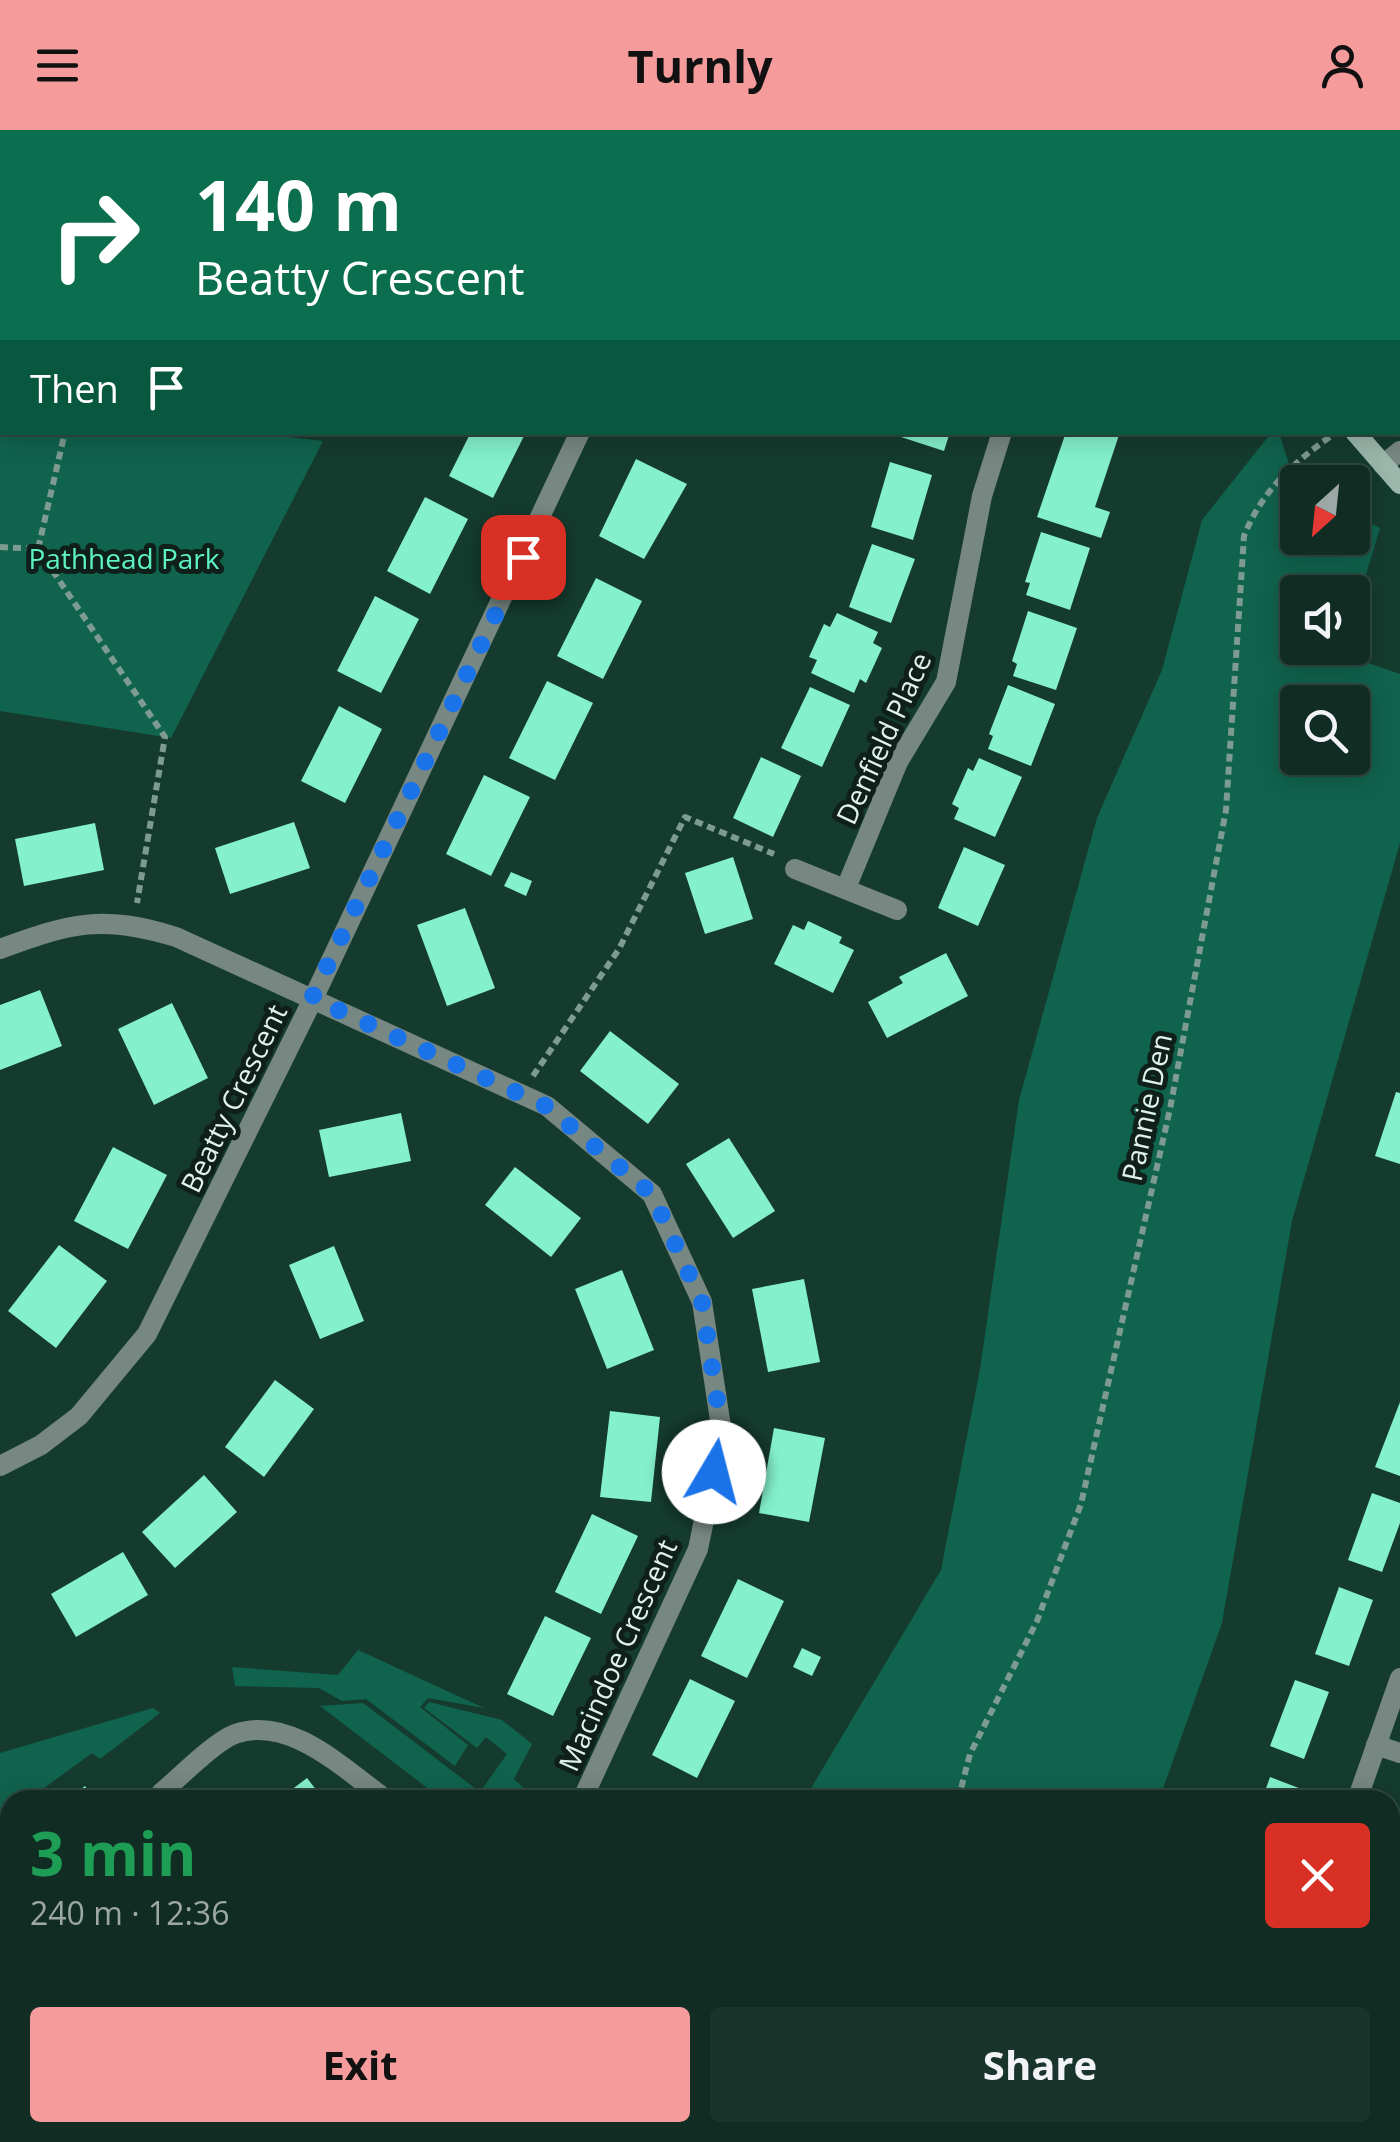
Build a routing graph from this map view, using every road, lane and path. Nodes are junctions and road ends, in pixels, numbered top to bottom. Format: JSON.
{"nodes":[{"id":1,"x":64,"y":435,"type":"edge"},
{"id":2,"x":579,"y":435,"type":"edge"},
{"id":3,"x":1001,"y":435,"type":"edge"},
{"id":4,"x":1332,"y":435,"type":"edge"},
{"id":5,"x":1357,"y":435,"type":"edge"},
{"id":6,"x":1400,"y":451,"type":"edge"},
{"id":7,"x":1383,"y":465,"type":"junction"},
{"id":8,"x":1400,"y":484,"type":"edge"},
{"id":9,"x":0,"y":548,"type":"edge"},
{"id":10,"x":38,"y":550,"type":"junction"},
{"id":11,"x":795,"y":869,"type":"joint"},
{"id":12,"x":846,"y":888,"type":"junction"},
{"id":13,"x":897,"y":910,"type":"dead end"},
{"id":14,"x":134,"y":924,"type":"junction"},
{"id":15,"x":0,"y":949,"type":"edge"},
{"id":16,"x":312,"y":998,"type":"junction"},
{"id":17,"x":521,"y":1094,"type":"junction"},
{"id":18,"x":0,"y":1466,"type":"edge"},
{"id":19,"x":1400,"y":1678,"type":"edge"},
{"id":20,"x":1376,"y":1745,"type":"junction"},
{"id":21,"x":1400,"y":1753,"type":"edge"},
{"id":22,"x":164,"y":1790,"type":"edge"},
{"id":23,"x":372,"y":1790,"type":"edge"},
{"id":24,"x":587,"y":1790,"type":"edge"},
{"id":25,"x":961,"y":1790,"type":"edge"},
{"id":26,"x":1360,"y":1790,"type":"edge"}],
"edges":[{"from":1,"to":10,"type":"path"},
{"from":2,"to":16,"type":"street","name":"Beatty Crescent"},
{"from":3,"to":12,"type":"street","name":"Denfield Place"},
{"from":4,"to":25,"type":"path","name":"Pannie Den"},
{"from":5,"to":7,"type":"street"},
{"from":6,"to":7,"type":"street"},
{"from":7,"to":8,"type":"street"},
{"from":9,"to":10,"type":"path"},
{"from":10,"to":14,"type":"path"},
{"from":11,"to":12,"type":"street"},
{"from":11,"to":17,"type":"path"},
{"from":12,"to":13,"type":"street"},
{"from":14,"to":15,"type":"street","name":"Macindoe Crescent"},
{"from":14,"to":16,"type":"street","name":"Macindoe Crescent"},
{"from":16,"to":17,"type":"street","name":"Macindoe Crescent"},
{"from":16,"to":18,"type":"street","name":"Beatty Crescent"},
{"from":17,"to":24,"type":"street","name":"Macindoe Crescent"},
{"from":19,"to":20,"type":"street"},
{"from":20,"to":21,"type":"street"},
{"from":20,"to":26,"type":"street"},
{"from":22,"to":23,"type":"street"}]}
